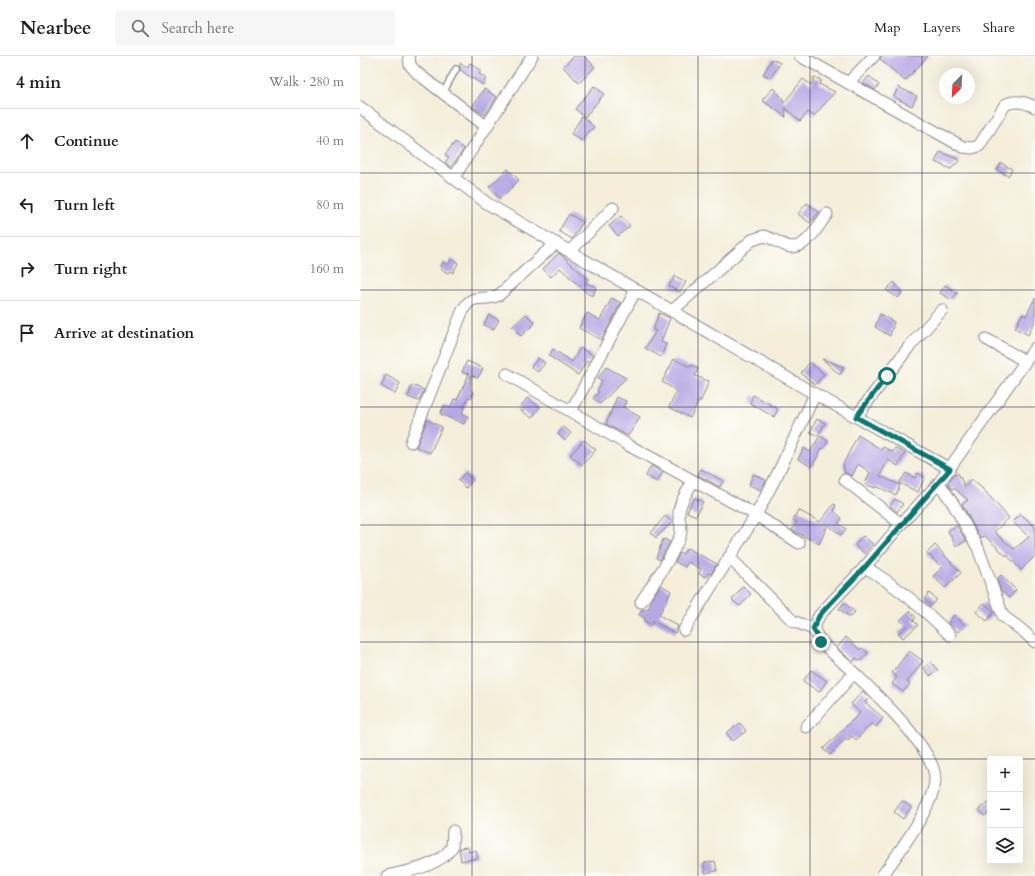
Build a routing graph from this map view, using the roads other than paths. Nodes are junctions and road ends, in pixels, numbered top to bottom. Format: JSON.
{"nodes":[{"id":1,"x":409,"y":56,"type":"edge"},
{"id":2,"x":532,"y":56,"type":"edge"},
{"id":3,"x":799,"y":56,"type":"edge"},
{"id":4,"x":874,"y":56,"type":"edge"},
{"id":5,"x":456,"y":69,"type":"dead end"},
{"id":6,"x":848,"y":83,"type":"junction"},
{"id":7,"x":443,"y":93,"type":"junction"},
{"id":8,"x":360,"y":107,"type":"edge"},
{"id":9,"x":1035,"y":107,"type":"edge"},
{"id":10,"x":487,"y":127,"type":"junction"},
{"id":11,"x":454,"y":177,"type":"junction"},
{"id":12,"x":613,"y":208,"type":"dead end"},
{"id":13,"x":827,"y":214,"type":"dead end"},
{"id":14,"x":556,"y":243,"type":"junction"},
{"id":15,"x":570,"y":251,"type":"junction"},
{"id":16,"x":636,"y":290,"type":"junction"},
{"id":17,"x":942,"y":310,"type":"dead end"},
{"id":18,"x":672,"y":311,"type":"junction"},
{"id":19,"x":986,"y":338,"type":"dead end"},
{"id":20,"x":1035,"y":348,"type":"edge"},
{"id":21,"x":1025,"y":361,"type":"junction"},
{"id":22,"x":507,"y":374,"type":"dead end"},
{"id":23,"x":815,"y":394,"type":"junction"},
{"id":24,"x":571,"y":411,"type":"junction"},
{"id":25,"x":856,"y":417,"type":"junction"},
{"id":26,"x":411,"y":442,"type":"dead end"},
{"id":27,"x":950,"y":469,"type":"junction"},
{"id":28,"x":845,"y":480,"type":"dead end"},
{"id":29,"x":693,"y":481,"type":"junction"},
{"id":30,"x":939,"y":483,"type":"junction"},
{"id":31,"x":756,"y":515,"type":"junction"},
{"id":32,"x":901,"y":524,"type":"junction"},
{"id":33,"x":799,"y":544,"type":"dead end"},
{"id":34,"x":729,"y":557,"type":"junction"},
{"id":35,"x":865,"y":567,"type":"junction"},
{"id":36,"x":641,"y":602,"type":"dead end"},
{"id":37,"x":813,"y":629,"type":"junction"},
{"id":38,"x":684,"y":630,"type":"dead end"},
{"id":39,"x":950,"y":634,"type":"dead end"},
{"id":40,"x":1035,"y":642,"type":"edge"},
{"id":41,"x":854,"y":673,"type":"junction"},
{"id":42,"x":806,"y":727,"type":"dead end"},
{"id":43,"x":453,"y":831,"type":"dead end"},
{"id":44,"x":387,"y":876,"type":"edge"},
{"id":45,"x":882,"y":876,"type":"edge"}],
"edges":[{"from":1,"to":7,"type":"street"},
{"from":2,"to":10,"type":"street"},
{"from":3,"to":6,"type":"street"},
{"from":4,"to":6,"type":"street"},
{"from":5,"to":7,"type":"lane"},
{"from":6,"to":9,"type":"street"},
{"from":7,"to":10,"type":"street"},
{"from":8,"to":11,"type":"street"},
{"from":10,"to":11,"type":"street"},
{"from":11,"to":14,"type":"street"},
{"from":12,"to":15,"type":"street"},
{"from":13,"to":18,"type":"street"},
{"from":14,"to":15,"type":"street"},
{"from":14,"to":26,"type":"street"},
{"from":15,"to":16,"type":"street"},
{"from":16,"to":18,"type":"street"},
{"from":16,"to":24,"type":"street"},
{"from":17,"to":25,"type":"street"},
{"from":18,"to":23,"type":"street"},
{"from":19,"to":21,"type":"street"},
{"from":20,"to":21,"type":"street"},
{"from":21,"to":27,"type":"street"},
{"from":22,"to":24,"type":"street"},
{"from":23,"to":25,"type":"street"},
{"from":23,"to":31,"type":"street"},
{"from":24,"to":29,"type":"street"},
{"from":25,"to":27,"type":"street"},
{"from":27,"to":30,"type":"street"},
{"from":28,"to":32,"type":"street"},
{"from":29,"to":31,"type":"street"},
{"from":29,"to":36,"type":"street"},
{"from":30,"to":32,"type":"street"},
{"from":30,"to":40,"type":"street"},
{"from":31,"to":33,"type":"street"},
{"from":31,"to":34,"type":"street"},
{"from":32,"to":35,"type":"street"},
{"from":34,"to":37,"type":"street"},
{"from":34,"to":38,"type":"street"},
{"from":35,"to":37,"type":"street"},
{"from":35,"to":39,"type":"street"},
{"from":37,"to":41,"type":"street"},
{"from":41,"to":42,"type":"street"},
{"from":41,"to":45,"type":"street"},
{"from":43,"to":44,"type":"street"}]}
